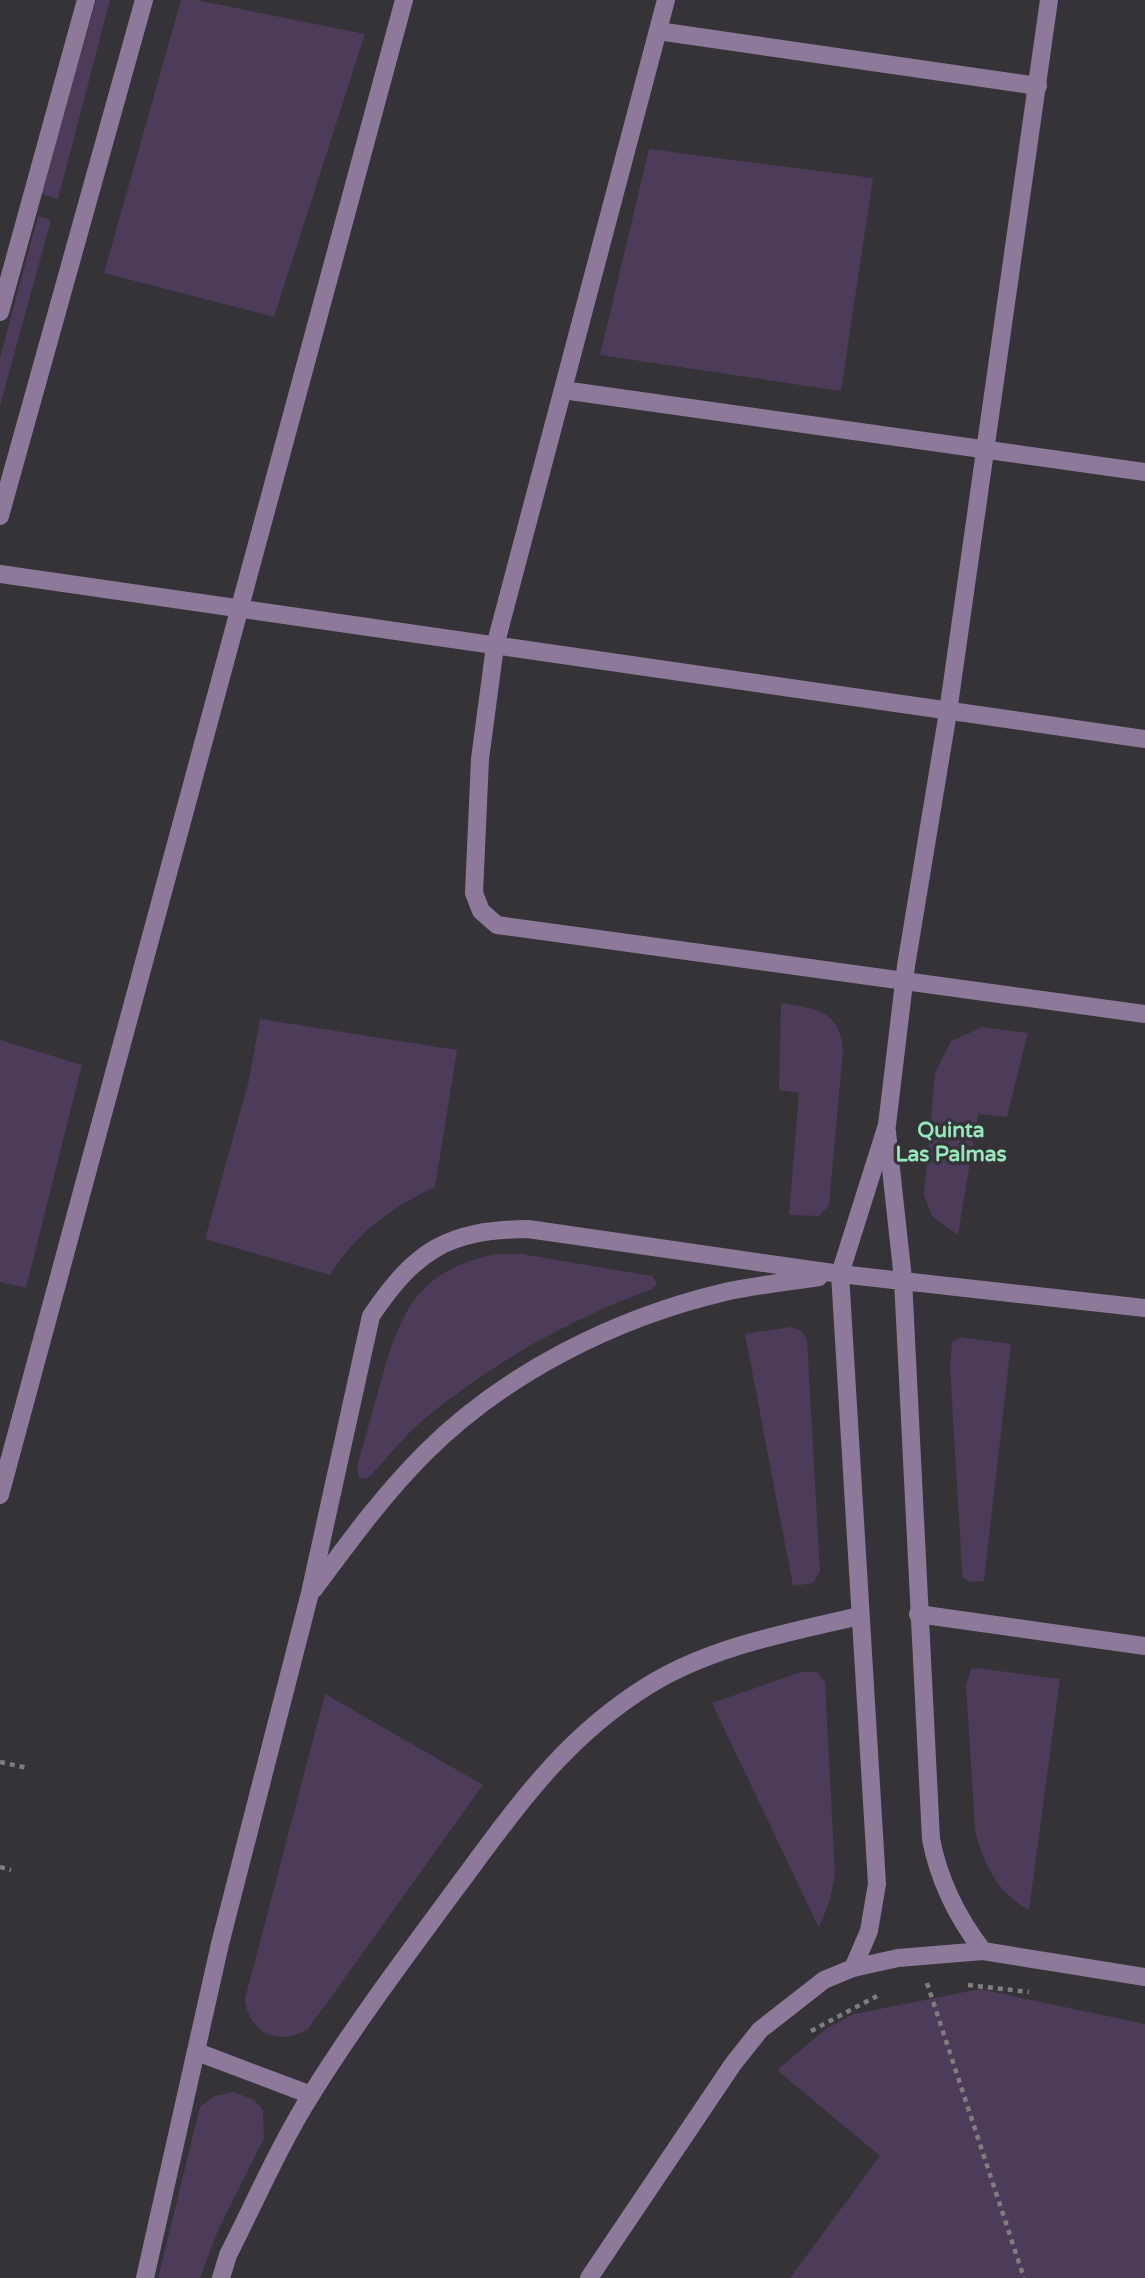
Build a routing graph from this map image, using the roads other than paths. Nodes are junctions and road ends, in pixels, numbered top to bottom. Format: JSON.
{"nodes":[{"id":1,"x":86,"y":0,"type":"edge"},
{"id":2,"x":144,"y":0,"type":"edge"},
{"id":3,"x":404,"y":0,"type":"edge"},
{"id":4,"x":666,"y":0,"type":"edge"},
{"id":5,"x":1049,"y":0,"type":"edge"},
{"id":6,"x":658,"y":32,"type":"junction"},
{"id":7,"x":1038,"y":86,"type":"junction"},
{"id":8,"x":0,"y":312,"type":"edge"},
{"id":9,"x":563,"y":390,"type":"junction"},
{"id":10,"x":985,"y":450,"type":"junction"},
{"id":11,"x":1145,"y":472,"type":"edge"},
{"id":12,"x":0,"y":516,"type":"edge"},
{"id":13,"x":0,"y":573,"type":"edge"},
{"id":14,"x":240,"y":607,"type":"junction"},
{"id":15,"x":495,"y":646,"type":"junction"},
{"id":16,"x":947,"y":712,"type":"junction"},
{"id":17,"x":1145,"y":739,"type":"edge"},
{"id":18,"x":905,"y":979,"type":"junction"},
{"id":19,"x":1145,"y":1014,"type":"edge"},
{"id":20,"x":887,"y":1125,"type":"junction"},
{"id":21,"x":840,"y":1274,"type":"junction"},
{"id":22,"x":903,"y":1279,"type":"junction"},
{"id":23,"x":1145,"y":1308,"type":"edge"},
{"id":24,"x":0,"y":1495,"type":"edge"},
{"id":25,"x":310,"y":1593,"type":"junction"},
{"id":26,"x":918,"y":1614,"type":"junction"},
{"id":27,"x":859,"y":1616,"type":"junction"},
{"id":28,"x":1145,"y":1646,"type":"edge"},
{"id":29,"x":983,"y":1951,"type":"junction"},
{"id":30,"x":853,"y":1968,"type":"junction"},
{"id":31,"x":1145,"y":1977,"type":"edge"},
{"id":32,"x":197,"y":2052,"type":"junction"},
{"id":33,"x":311,"y":2095,"type":"junction"},
{"id":34,"x":145,"y":2278,"type":"edge"},
{"id":35,"x":221,"y":2278,"type":"edge"},
{"id":36,"x":589,"y":2278,"type":"edge"}],
"edges":[{"from":1,"to":8,"type":"street"},
{"from":2,"to":12,"type":"street"},
{"from":3,"to":14,"type":"street"},
{"from":4,"to":6,"type":"street"},
{"from":5,"to":7,"type":"street"},
{"from":6,"to":7,"type":"street"},
{"from":6,"to":9,"type":"street"},
{"from":7,"to":10,"type":"street"},
{"from":9,"to":10,"type":"street"},
{"from":9,"to":15,"type":"street"},
{"from":10,"to":11,"type":"street"},
{"from":10,"to":16,"type":"street"},
{"from":13,"to":14,"type":"street"},
{"from":14,"to":15,"type":"street"},
{"from":14,"to":24,"type":"street"},
{"from":15,"to":16,"type":"street"},
{"from":15,"to":18,"type":"street"},
{"from":16,"to":17,"type":"street"},
{"from":16,"to":18,"type":"street"},
{"from":18,"to":19,"type":"street"},
{"from":18,"to":20,"type":"street"},
{"from":20,"to":21,"type":"street"},
{"from":20,"to":22,"type":"street"},
{"from":21,"to":22,"type":"street"},
{"from":21,"to":25,"type":"street"},
{"from":21,"to":25,"type":"street"},
{"from":21,"to":27,"type":"street"},
{"from":22,"to":23,"type":"street"},
{"from":22,"to":26,"type":"street"},
{"from":25,"to":32,"type":"street"},
{"from":26,"to":28,"type":"street"},
{"from":26,"to":29,"type":"street"},
{"from":27,"to":30,"type":"street"},
{"from":27,"to":33,"type":"street"},
{"from":29,"to":30,"type":"street"},
{"from":29,"to":31,"type":"street"},
{"from":30,"to":36,"type":"street"},
{"from":32,"to":33,"type":"street"},
{"from":32,"to":34,"type":"street"},
{"from":33,"to":35,"type":"street"}]}
